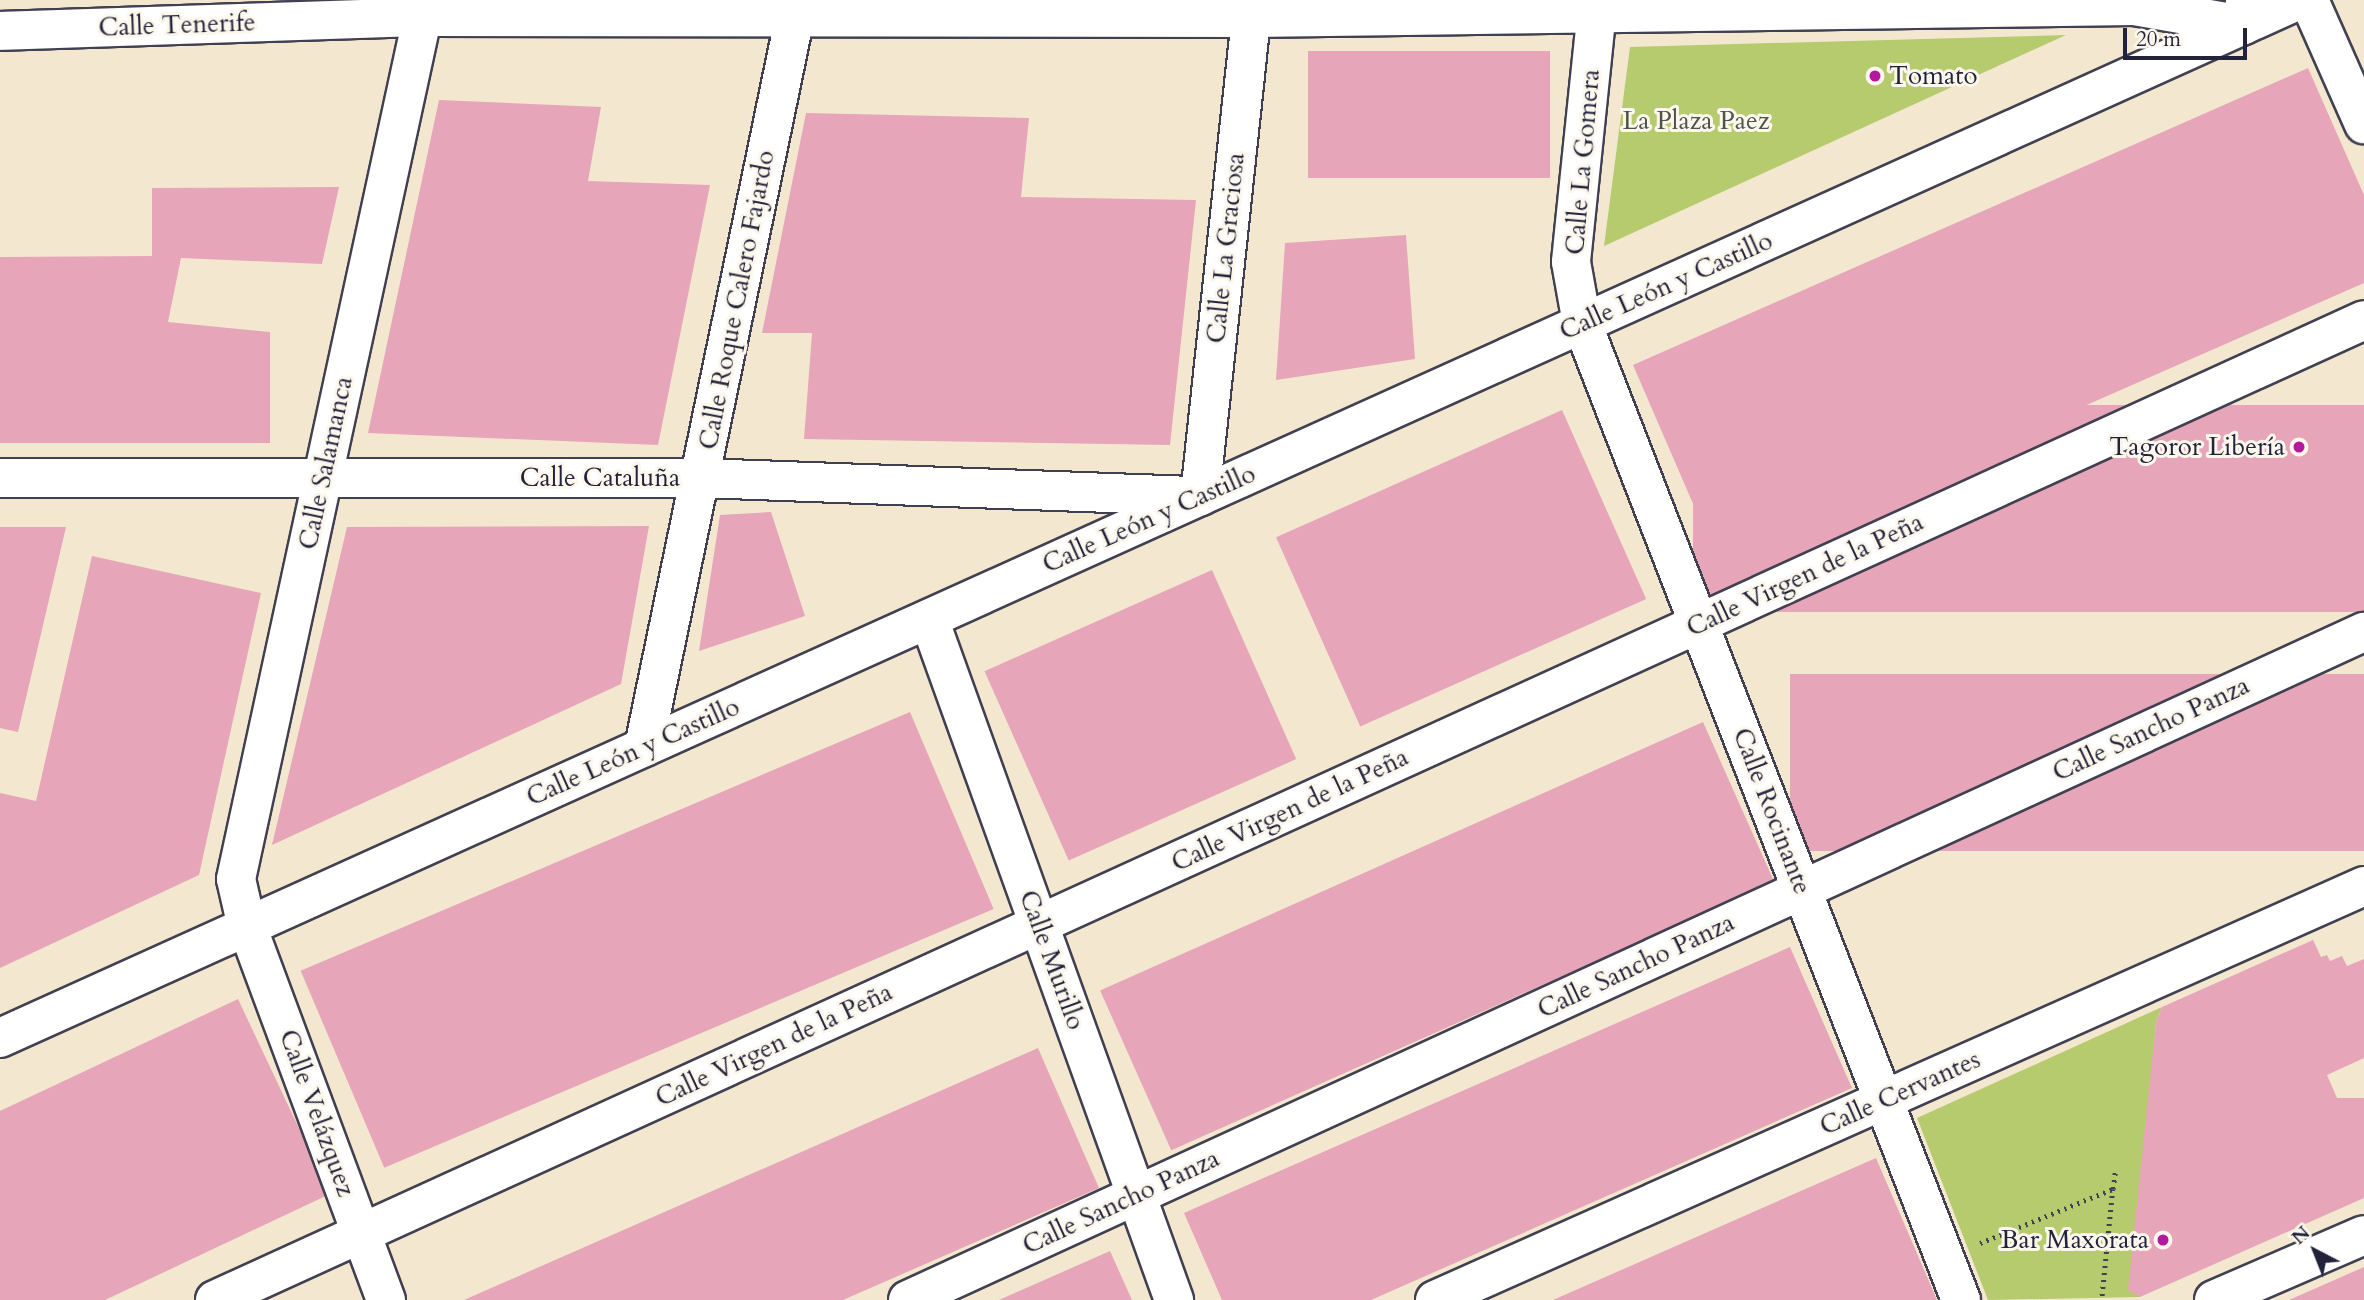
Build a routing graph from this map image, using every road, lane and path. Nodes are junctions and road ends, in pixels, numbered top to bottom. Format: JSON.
{"nodes":[{"id":1,"x":2299,"y":0,"type":"edge"},
{"id":2,"x":2309,"y":0,"type":"edge"},
{"id":3,"x":1754,"y":5,"type":"edge"},
{"id":4,"x":1598,"y":6,"type":"edge"},
{"id":5,"x":424,"y":8,"type":"edge"},
{"id":6,"x":1252,"y":9,"type":"edge"},
{"id":7,"x":2244,"y":13,"type":"edge"},
{"id":8,"x":795,"y":16,"type":"junction"},
{"id":9,"x":0,"y":31,"type":"edge"},
{"id":10,"x":2364,"y":124,"type":"edge"},
{"id":11,"x":2364,"y":320,"type":"edge"},
{"id":12,"x":1582,"y":323,"type":"junction"},
{"id":13,"x":0,"y":478,"type":"edge"},
{"id":14,"x":323,"y":478,"type":"junction"},
{"id":15,"x":701,"y":478,"type":"junction"},
{"id":16,"x":1199,"y":496,"type":"junction"},
{"id":17,"x":929,"y":619,"type":"junction"},
{"id":18,"x":1699,"y":623,"type":"junction"},
{"id":19,"x":2364,"y":632,"type":"edge"},
{"id":20,"x":644,"y":747,"type":"junction"},
{"id":21,"x":2364,"y":886,"type":"edge"},
{"id":22,"x":1802,"y":889,"type":"junction"},
{"id":23,"x":1039,"y":924,"type":"junction"},
{"id":24,"x":247,"y":927,"type":"junction"},
{"id":25,"x":0,"y":1038,"type":"edge"},
{"id":26,"x":1884,"y":1100,"type":"junction"},
{"id":27,"x":2115,"y":1172,"type":"dead end"},
{"id":28,"x":2113,"y":1189,"type":"junction"},
{"id":29,"x":1137,"y":1195,"type":"junction"},
{"id":30,"x":362,"y":1233,"type":"junction"},
{"id":31,"x":2364,"y":1235,"type":"edge"},
{"id":32,"x":1975,"y":1245,"type":"dead end"},
{"id":33,"x":215,"y":1300,"type":"edge"},
{"id":34,"x":386,"y":1300,"type":"edge"},
{"id":35,"x":908,"y":1300,"type":"edge"},
{"id":36,"x":1174,"y":1300,"type":"edge"},
{"id":37,"x":1435,"y":1300,"type":"edge"},
{"id":38,"x":1961,"y":1300,"type":"edge"},
{"id":39,"x":2102,"y":1300,"type":"edge"},
{"id":40,"x":2214,"y":1300,"type":"edge"}],
"edges":[{"from":1,"to":7,"type":"street","name":"Calle León y Castillo"},
{"from":2,"to":10,"type":"street"},
{"from":3,"to":4,"type":"street","name":"Calle Tenerife"},
{"from":3,"to":7,"type":"street","name":"Calle Tenerife"},
{"from":4,"to":6,"type":"street","name":"Calle Tenerife"},
{"from":4,"to":12,"type":"street","name":"Calle La Gomera"},
{"from":5,"to":8,"type":"street","name":"Calle Tenerife"},
{"from":5,"to":9,"type":"street","name":"Calle Tenerife"},
{"from":5,"to":14,"type":"street","name":"Calle Salamanca"},
{"from":6,"to":8,"type":"street","name":"Calle Tenerife"},
{"from":6,"to":16,"type":"street","name":"Calle La Graciosa"},
{"from":7,"to":12,"type":"street","name":"Calle León y Castillo"},
{"from":8,"to":15,"type":"street","name":"Calle Roque Calero Fajardo"},
{"from":11,"to":18,"type":"street","name":"Calle Virgen de la Peña"},
{"from":12,"to":16,"type":"street","name":"Calle León y Castillo"},
{"from":12,"to":18,"type":"street","name":"Calle Rocinante"},
{"from":13,"to":14,"type":"street","name":"Calle Cataluña"},
{"from":14,"to":15,"type":"street","name":"Calle Cataluña"},
{"from":14,"to":24,"type":"street","name":"Calle Salamanca"},
{"from":15,"to":16,"type":"street","name":"Calle Cataluña"},
{"from":15,"to":20,"type":"street","name":"Calle Roque Calero Fajardo"},
{"from":16,"to":17,"type":"street","name":"Calle León y Castillo"},
{"from":17,"to":20,"type":"street","name":"Calle León y Castillo"},
{"from":17,"to":23,"type":"street","name":"Calle Murillo"},
{"from":18,"to":22,"type":"street","name":"Calle Rocinante"},
{"from":18,"to":23,"type":"street","name":"Calle Virgen de la Peña"},
{"from":19,"to":22,"type":"street","name":"Calle Sancho Panza"},
{"from":20,"to":24,"type":"street","name":"Calle León y Castillo"},
{"from":21,"to":26,"type":"street","name":"Calle Cervantes"},
{"from":22,"to":26,"type":"street","name":"Calle Rocinante"},
{"from":22,"to":29,"type":"street","name":"Calle Sancho Panza"},
{"from":23,"to":29,"type":"street","name":"Calle Murillo"},
{"from":23,"to":30,"type":"street","name":"Calle Virgen de la Peña"},
{"from":24,"to":25,"type":"street","name":"Calle León y Castillo"},
{"from":24,"to":30,"type":"street","name":"Calle Velázquez"},
{"from":26,"to":37,"type":"street","name":"Calle Cervantes"},
{"from":26,"to":38,"type":"street","name":"Calle Rocinante"},
{"from":27,"to":28,"type":"path"},
{"from":28,"to":32,"type":"path"},
{"from":28,"to":39,"type":"path"},
{"from":29,"to":35,"type":"street","name":"Calle Sancho Panza"},
{"from":29,"to":36,"type":"street","name":"Calle Murillo"},
{"from":30,"to":33,"type":"street","name":"Calle Virgen de la Peña"},
{"from":30,"to":34,"type":"street","name":"Calle Velázquez"},
{"from":31,"to":40,"type":"street"}]}
